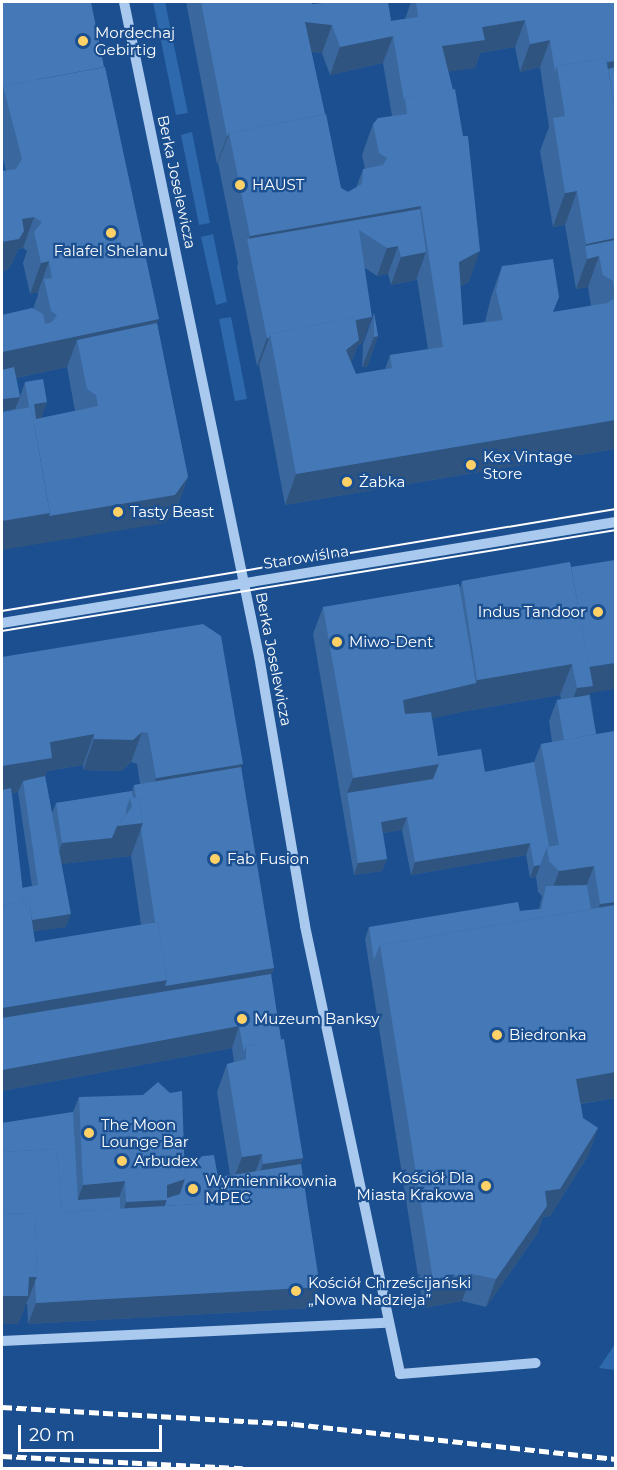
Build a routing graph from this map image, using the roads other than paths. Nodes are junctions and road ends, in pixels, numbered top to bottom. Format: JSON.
{"nodes":[{"id":1,"x":124,"y":2,"type":"edge"},
{"id":2,"x":615,"y":522,"type":"edge"},
{"id":3,"x":244,"y":582,"type":"junction"},
{"id":4,"x":2,"y":623,"type":"edge"},
{"id":5,"x":387,"y":1323,"type":"junction"},
{"id":6,"x":2,"y":1341,"type":"edge"},
{"id":7,"x":536,"y":1363,"type":"dead end"}],
"edges":[{"from":1,"to":3,"type":"street","name":"Berka Joselewicza"},
{"from":2,"to":3,"type":"street","name":"Starowiślna"},
{"from":3,"to":4,"type":"street","name":"Starowiślna"},
{"from":3,"to":5,"type":"street","name":"Berka Joselewicza"},
{"from":5,"to":6,"type":"street"},
{"from":5,"to":7,"type":"street","name":"Berka Joselewicza"}]}
